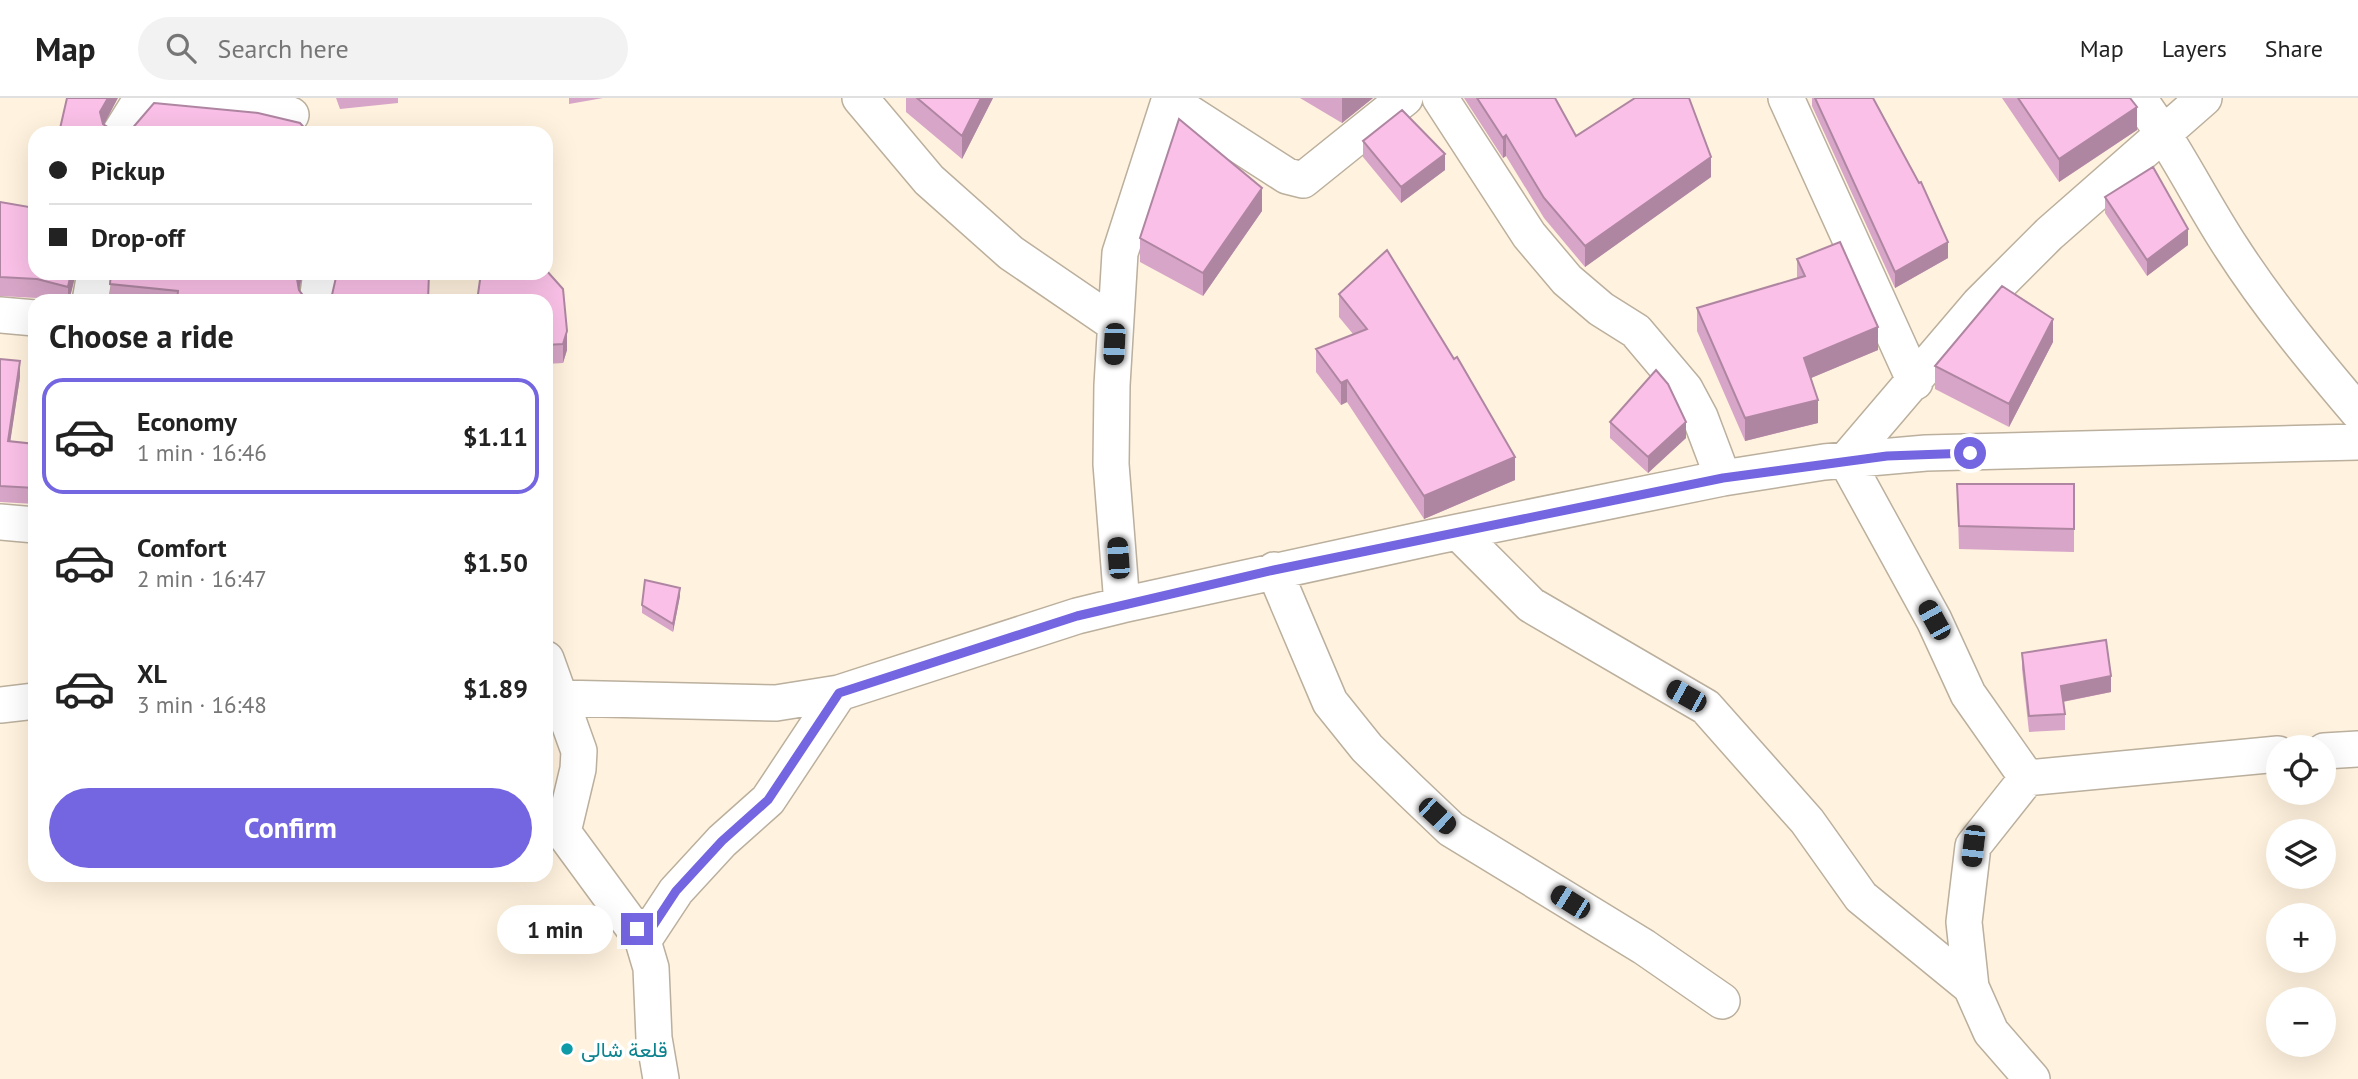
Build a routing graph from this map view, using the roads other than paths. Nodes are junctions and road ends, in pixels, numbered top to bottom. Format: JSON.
{"nodes":[{"id":1,"x":860,"y":98,"type":"edge"},
{"id":2,"x":1405,"y":98,"type":"edge"},
{"id":3,"x":1440,"y":98,"type":"edge"},
{"id":4,"x":1786,"y":98,"type":"edge"},
{"id":5,"x":2138,"y":98,"type":"edge"},
{"id":6,"x":2204,"y":98,"type":"edge"},
{"id":7,"x":1162,"y":102,"type":"edge"},
{"id":8,"x":292,"y":115,"type":"edge"},
{"id":9,"x":124,"y":126,"type":"edge"},
{"id":10,"x":2164,"y":132,"type":"junction"},
{"id":11,"x":0,"y":314,"type":"edge"},
{"id":12,"x":28,"y":317,"type":"edge"},
{"id":13,"x":1115,"y":324,"type":"junction"},
{"id":14,"x":1915,"y":382,"type":"junction"},
{"id":15,"x":2358,"y":412,"type":"edge"},
{"id":16,"x":2358,"y":442,"type":"edge"},
{"id":17,"x":1846,"y":460,"type":"junction"},
{"id":18,"x":1723,"y":478,"type":"junction"},
{"id":19,"x":0,"y":522,"type":"edge"},
{"id":20,"x":28,"y":524,"type":"edge"},
{"id":21,"x":1458,"y":532,"type":"junction"},
{"id":22,"x":1274,"y":570,"type":"junction"},
{"id":23,"x":1122,"y":605,"type":"junction"},
{"id":24,"x":553,"y":675,"type":"edge"},
{"id":25,"x":553,"y":684,"type":"edge"},
{"id":26,"x":839,"y":693,"type":"junction"},
{"id":27,"x":28,"y":702,"type":"edge"},
{"id":28,"x":0,"y":705,"type":"edge"},
{"id":29,"x":2358,"y":749,"type":"edge"},
{"id":30,"x":2336,"y":750,"type":"edge"},
{"id":31,"x":2266,"y":755,"type":"edge"},
{"id":32,"x":2027,"y":778,"type":"junction"},
{"id":33,"x":554,"y":828,"type":"edge"},
{"id":34,"x":643,"y":941,"type":"junction"},
{"id":35,"x":1971,"y":987,"type":"junction"},
{"id":36,"x":1722,"y":1001,"type":"dead end"},
{"id":37,"x":661,"y":1079,"type":"edge"},
{"id":38,"x":2032,"y":1079,"type":"edge"}],
"edges":[{"from":1,"to":13,"type":"street"},
{"from":2,"to":7,"type":"street"},
{"from":3,"to":18,"type":"street"},
{"from":4,"to":14,"type":"street"},
{"from":5,"to":10,"type":"street"},
{"from":6,"to":10,"type":"street"},
{"from":7,"to":13,"type":"street"},
{"from":8,"to":9,"type":"street"},
{"from":10,"to":14,"type":"street"},
{"from":10,"to":15,"type":"street"},
{"from":11,"to":12,"type":"street"},
{"from":13,"to":23,"type":"street"},
{"from":14,"to":17,"type":"street"},
{"from":16,"to":17,"type":"street"},
{"from":17,"to":18,"type":"street"},
{"from":17,"to":32,"type":"street"},
{"from":18,"to":21,"type":"street"},
{"from":19,"to":20,"type":"street"},
{"from":21,"to":22,"type":"street"},
{"from":21,"to":35,"type":"street"},
{"from":22,"to":23,"type":"street"},
{"from":22,"to":36,"type":"street"},
{"from":23,"to":26,"type":"street"},
{"from":24,"to":26,"type":"street"},
{"from":25,"to":33,"type":"street"},
{"from":26,"to":34,"type":"street"},
{"from":27,"to":28,"type":"street"},
{"from":29,"to":30,"type":"street"},
{"from":31,"to":32,"type":"street"},
{"from":32,"to":35,"type":"street"},
{"from":33,"to":34,"type":"street"},
{"from":34,"to":37,"type":"street"},
{"from":35,"to":38,"type":"street"}]}
